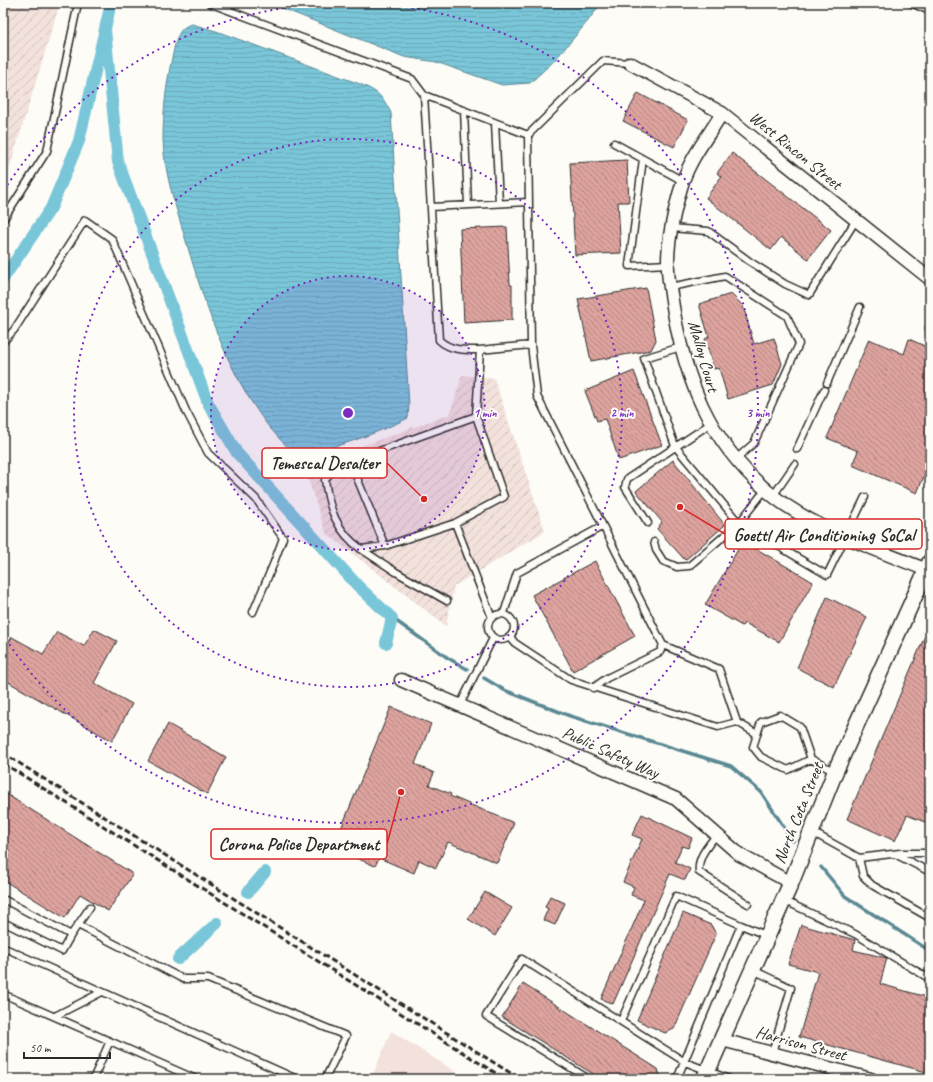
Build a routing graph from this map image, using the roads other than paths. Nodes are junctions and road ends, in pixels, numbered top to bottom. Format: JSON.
{"nodes":[{"id":1,"x":78,"y":3,"type":"edge"},
{"id":2,"x":209,"y":3,"type":"edge"},
{"id":3,"x":910,"y":3,"type":"edge"},
{"id":4,"x":930,"y":11,"type":"edge"},
{"id":5,"x":630,"y":63,"type":"joint"},
{"id":6,"x":424,"y":94,"type":"junction"},
{"id":7,"x":464,"y":110,"type":"junction"},
{"id":8,"x":722,"y":113,"type":"junction"},
{"id":9,"x":495,"y":123,"type":"junction"},
{"id":10,"x":528,"y":135,"type":"junction"},
{"id":11,"x":614,"y":142,"type":"dead end"},
{"id":12,"x":643,"y":159,"type":"junction"},
{"id":13,"x":683,"y":181,"type":"junction"},
{"id":14,"x":529,"y":202,"type":"junction"},
{"id":15,"x":499,"y":203,"type":"junction"},
{"id":16,"x":468,"y":205,"type":"junction"},
{"id":17,"x":431,"y":207,"type":"junction"},
{"id":18,"x":3,"y":220,"type":"edge"},
{"id":19,"x":856,"y":220,"type":"junction"},
{"id":20,"x":672,"y":228,"type":"junction"},
{"id":21,"x":668,"y":264,"type":"junction"},
{"id":22,"x":930,"y":279,"type":"edge"},
{"id":23,"x":670,"y":287,"type":"junction"},
{"id":24,"x":860,"y":307,"type":"dead end"},
{"id":25,"x":3,"y":342,"type":"edge"},
{"id":26,"x":531,"y":345,"type":"junction"},
{"id":27,"x":681,"y":347,"type":"junction"},
{"id":28,"x":480,"y":350,"type":"junction"},
{"id":29,"x":828,"y":383,"type":"dead end"},
{"id":30,"x":824,"y":390,"type":"dead end"},
{"id":31,"x":476,"y":416,"type":"junction"},
{"id":32,"x":710,"y":424,"type":"junction"},
{"id":33,"x":675,"y":446,"type":"junction"},
{"id":34,"x":797,"y":450,"type":"dead end"},
{"id":35,"x":736,"y":459,"type":"junction"},
{"id":36,"x":350,"y":461,"type":"junction"},
{"id":37,"x":794,"y":464,"type":"dead end"},
{"id":38,"x":769,"y":493,"type":"junction"},
{"id":39,"x":865,"y":497,"type":"dead end"},
{"id":40,"x":455,"y":523,"type":"junction"},
{"id":41,"x":648,"y":523,"type":"dead end"},
{"id":42,"x":738,"y":523,"type":"junction"},
{"id":43,"x":603,"y":526,"type":"junction"},
{"id":44,"x":847,"y":537,"type":"junction"},
{"id":45,"x":654,"y":542,"type":"dead end"},
{"id":46,"x":385,"y":546,"type":"junction"},
{"id":47,"x":362,"y":549,"type":"junction"},
{"id":48,"x":928,"y":566,"type":"edge"},
{"id":49,"x":447,"y":601,"type":"dead end"},
{"id":50,"x":253,"y":612,"type":"dead end"},
{"id":51,"x":504,"y":613,"type":"junction"},
{"id":52,"x":492,"y":618,"type":"junction"},
{"id":53,"x":510,"y":637,"type":"junction"},
{"id":54,"x":493,"y":638,"type":"junction"},
{"id":55,"x":663,"y":645,"type":"junction"},
{"id":56,"x":401,"y":680,"type":"dead end"},
{"id":57,"x":593,"y":688,"type":"junction"},
{"id":58,"x":460,"y":705,"type":"junction"},
{"id":59,"x":737,"y":722,"type":"junction"},
{"id":60,"x":757,"y":734,"type":"junction"},
{"id":61,"x":810,"y":759,"type":"junction"},
{"id":62,"x":835,"y":772,"type":"junction"},
{"id":63,"x":812,"y":832,"type":"junction"},
{"id":64,"x":717,"y":834,"type":"junction"},
{"id":65,"x":930,"y":853,"type":"edge"},
{"id":66,"x":894,"y":854,"type":"junction"},
{"id":67,"x":859,"y":858,"type":"junction"},
{"id":68,"x":930,"y":872,"type":"edge"},
{"id":69,"x":791,"y":883,"type":"junction"},
{"id":70,"x":3,"y":899,"type":"edge"},
{"id":71,"x":783,"y":900,"type":"junction"},
{"id":72,"x":748,"y":904,"type":"dead end"},
{"id":73,"x":90,"y":907,"type":"dead end"},
{"id":74,"x":930,"y":918,"type":"edge"},
{"id":75,"x":3,"y":922,"type":"edge"},
{"id":76,"x":78,"y":924,"type":"junction"},
{"id":77,"x":741,"y":925,"type":"junction"},
{"id":78,"x":68,"y":934,"type":"junction"},
{"id":79,"x":768,"y":936,"type":"junction"},
{"id":80,"x":4,"y":950,"type":"edge"},
{"id":81,"x":753,"y":970,"type":"junction"},
{"id":82,"x":930,"y":979,"type":"edge"},
{"id":83,"x":102,"y":992,"type":"junction"},
{"id":84,"x":3,"y":994,"type":"edge"},
{"id":85,"x":55,"y":1016,"type":"junction"},
{"id":86,"x":620,"y":1021,"type":"junction"},
{"id":87,"x":722,"y":1040,"type":"junction"},
{"id":88,"x":110,"y":1041,"type":"junction"},
{"id":89,"x":772,"y":1053,"type":"junction"},
{"id":90,"x":685,"y":1062,"type":"junction"},
{"id":91,"x":705,"y":1075,"type":"edge"},
{"id":92,"x":93,"y":1079,"type":"edge"},
{"id":93,"x":196,"y":1079,"type":"edge"},
{"id":94,"x":297,"y":1079,"type":"edge"},
{"id":95,"x":326,"y":1079,"type":"edge"},
{"id":96,"x":589,"y":1079,"type":"edge"},
{"id":97,"x":677,"y":1079,"type":"edge"},
{"id":98,"x":729,"y":1079,"type":"edge"},
{"id":99,"x":871,"y":1079,"type":"edge"}],
"edges":[{"from":1,"to":18,"type":"lane"},
{"from":2,"to":6,"type":"lane"},
{"from":3,"to":4,"type":"lane"},
{"from":5,"to":8,"type":"street","name":"West Rincon Street"},
{"from":5,"to":10,"type":"lane"},
{"from":6,"to":7,"type":"lane"},
{"from":6,"to":17,"type":"lane"},
{"from":7,"to":9,"type":"lane"},
{"from":7,"to":16,"type":"lane"},
{"from":8,"to":13,"type":"street","name":"Malloy Court"},
{"from":8,"to":19,"type":"street","name":"West Rincon Street"},
{"from":9,"to":10,"type":"lane"},
{"from":9,"to":15,"type":"lane"},
{"from":10,"to":14,"type":"lane"},
{"from":11,"to":12,"type":"lane"},
{"from":12,"to":13,"type":"lane"},
{"from":12,"to":21,"type":"lane"},
{"from":13,"to":20,"type":"street","name":"Malloy Court"},
{"from":14,"to":15,"type":"lane"},
{"from":14,"to":26,"type":"lane"},
{"from":15,"to":16,"type":"lane"},
{"from":16,"to":17,"type":"lane"},
{"from":17,"to":28,"type":"lane"},
{"from":19,"to":20,"type":"lane"},
{"from":19,"to":22,"type":"street","name":"West Rincon Street"},
{"from":20,"to":21,"type":"street","name":"Malloy Court"},
{"from":21,"to":23,"type":"street","name":"Malloy Court"},
{"from":23,"to":27,"type":"street","name":"Malloy Court"},
{"from":23,"to":35,"type":"lane"},
{"from":24,"to":29,"type":"lane"},
{"from":25,"to":50,"type":"lane"},
{"from":26,"to":28,"type":"lane"},
{"from":26,"to":43,"type":"lane"},
{"from":27,"to":32,"type":"street","name":"Malloy Court"},
{"from":27,"to":33,"type":"lane"},
{"from":28,"to":31,"type":"lane"},
{"from":30,"to":34,"type":"lane"},
{"from":31,"to":36,"type":"lane"},
{"from":31,"to":40,"type":"lane"},
{"from":32,"to":33,"type":"lane"},
{"from":32,"to":35,"type":"street","name":"Malloy Court"},
{"from":33,"to":41,"type":"lane"},
{"from":33,"to":42,"type":"lane"},
{"from":35,"to":38,"type":"street","name":"Malloy Court"},
{"from":36,"to":46,"type":"lane"},
{"from":36,"to":47,"type":"lane"},
{"from":37,"to":38,"type":"lane"},
{"from":38,"to":42,"type":"lane"},
{"from":38,"to":44,"type":"street","name":"Malloy Court"},
{"from":39,"to":44,"type":"lane"},
{"from":40,"to":46,"type":"lane"},
{"from":40,"to":52,"type":"lane"},
{"from":42,"to":44,"type":"lane"},
{"from":42,"to":45,"type":"lane"},
{"from":43,"to":51,"type":"lane"},
{"from":43,"to":55,"type":"lane"},
{"from":44,"to":48,"type":"street","name":"Malloy Court"},
{"from":46,"to":47,"type":"lane"},
{"from":47,"to":49,"type":"lane"},
{"from":48,"to":62,"type":"street","name":"North Cota Street"},
{"from":51,"to":52,"type":"lane"},
{"from":51,"to":53,"type":"lane"},
{"from":52,"to":54,"type":"lane"},
{"from":53,"to":54,"type":"lane"},
{"from":53,"to":57,"type":"lane"},
{"from":54,"to":58,"type":"lane"},
{"from":55,"to":57,"type":"lane"},
{"from":55,"to":59,"type":"lane"},
{"from":56,"to":58,"type":"street","name":"Public Safety Way"},
{"from":57,"to":59,"type":"lane"},
{"from":58,"to":64,"type":"street","name":"Public Safety Way"},
{"from":59,"to":60,"type":"lane"},
{"from":60,"to":61,"type":"lane"},
{"from":60,"to":61,"type":"lane"},
{"from":61,"to":62,"type":"lane"},
{"from":62,"to":63,"type":"street","name":"North Cota Street"},
{"from":63,"to":67,"type":"lane"},
{"from":63,"to":69,"type":"street","name":"North Cota Street"},
{"from":64,"to":69,"type":"street","name":"Public Safety Way"},
{"from":64,"to":72,"type":"lane"},
{"from":65,"to":66,"type":"lane"},
{"from":66,"to":67,"type":"lane"},
{"from":66,"to":68,"type":"lane"},
{"from":67,"to":74,"type":"lane"},
{"from":69,"to":71,"type":"street","name":"North Cota Street"},
{"from":70,"to":78,"type":"lane"},
{"from":71,"to":79,"type":"street","name":"North Cota Street"},
{"from":71,"to":82,"type":"lane"},
{"from":73,"to":76,"type":"lane"},
{"from":75,"to":78,"type":"lane"},
{"from":76,"to":78,"type":"lane"},
{"from":76,"to":95,"type":"lane"},
{"from":77,"to":79,"type":"lane"},
{"from":77,"to":86,"type":"lane"},
{"from":77,"to":90,"type":"lane"},
{"from":79,"to":81,"type":"street","name":"North Cota Street"},
{"from":80,"to":83,"type":"lane"},
{"from":81,"to":87,"type":"street","name":"North Cota Street"},
{"from":81,"to":89,"type":"lane"},
{"from":83,"to":85,"type":"lane"},
{"from":83,"to":94,"type":"lane"},
{"from":84,"to":85,"type":"lane"},
{"from":85,"to":88,"type":"lane"},
{"from":86,"to":90,"type":"lane"},
{"from":86,"to":96,"type":"lane"},
{"from":87,"to":89,"type":"street","name":"Harrison Street"},
{"from":87,"to":91,"type":"street","name":"North Cota Street"},
{"from":88,"to":92,"type":"lane"},
{"from":88,"to":93,"type":"lane"},
{"from":89,"to":99,"type":"street","name":"Harrison Street"},
{"from":90,"to":91,"type":"lane"},
{"from":90,"to":97,"type":"lane"},
{"from":91,"to":98,"type":"lane"}]}
